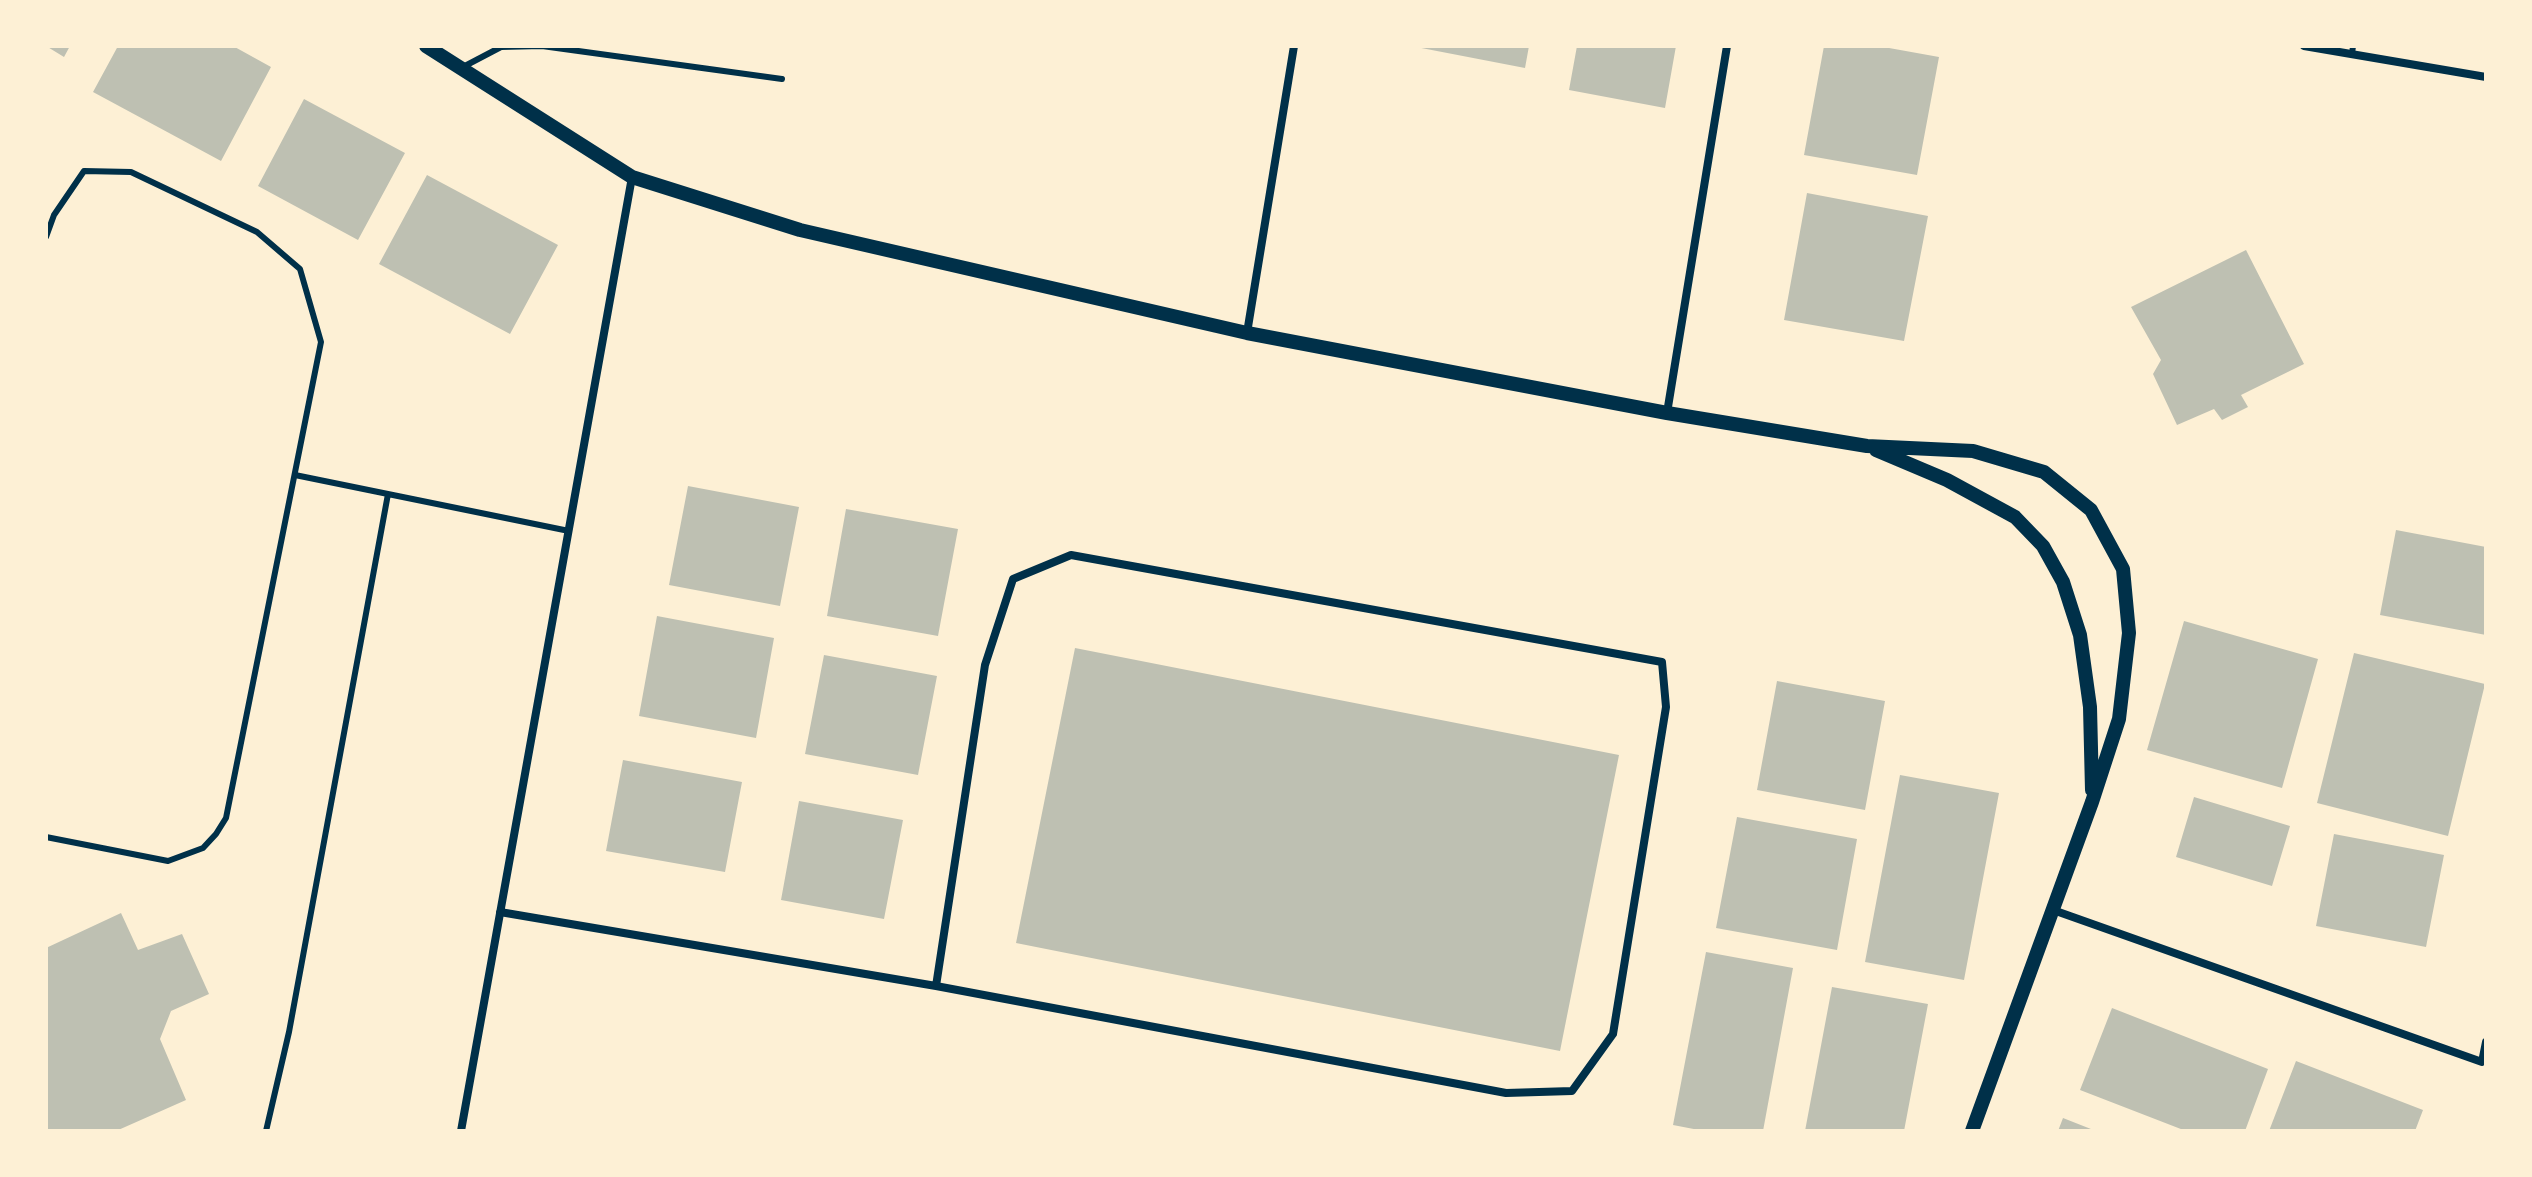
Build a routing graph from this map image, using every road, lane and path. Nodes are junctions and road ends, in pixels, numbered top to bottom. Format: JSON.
{"nodes":[{"id":1,"x":426,"y":46,"type":"edge"},
{"id":2,"x":1294,"y":46,"type":"edge"},
{"id":3,"x":1727,"y":46,"type":"edge"},
{"id":4,"x":2304,"y":46,"type":"edge"},
{"id":5,"x":2353,"y":50,"type":"edge"},
{"id":6,"x":461,"y":68,"type":"junction"},
{"id":7,"x":2486,"y":77,"type":"edge"},
{"id":8,"x":782,"y":79,"type":"dead end"},
{"id":9,"x":632,"y":177,"type":"junction"},
{"id":10,"x":46,"y":237,"type":"edge"},
{"id":11,"x":1247,"y":333,"type":"junction"},
{"id":12,"x":1667,"y":413,"type":"junction"},
{"id":13,"x":1867,"y":446,"type":"junction"},
{"id":14,"x":295,"y":475,"type":"junction"},
{"id":15,"x":388,"y":494,"type":"junction"},
{"id":16,"x":569,"y":531,"type":"junction"},
{"id":17,"x":2092,"y":802,"type":"junction"},
{"id":18,"x":46,"y":837,"type":"edge"},
{"id":19,"x":2053,"y":910,"type":"junction"},
{"id":20,"x":500,"y":912,"type":"junction"},
{"id":21,"x":936,"y":986,"type":"junction"},
{"id":22,"x":2486,"y":1042,"type":"edge"},
{"id":23,"x":2482,"y":1062,"type":"junction"},
{"id":24,"x":2486,"y":1072,"type":"edge"},
{"id":25,"x":266,"y":1131,"type":"edge"},
{"id":26,"x":461,"y":1131,"type":"edge"},
{"id":27,"x":1972,"y":1131,"type":"edge"}],
"edges":[{"from":1,"to":6,"type":"street"},
{"from":2,"to":11,"type":"street"},
{"from":3,"to":12,"type":"street"},
{"from":4,"to":5,"type":"street"},
{"from":5,"to":7,"type":"street"},
{"from":6,"to":8,"type":"lane"},
{"from":6,"to":9,"type":"street"},
{"from":9,"to":11,"type":"street"},
{"from":9,"to":16,"type":"street"},
{"from":10,"to":14,"type":"lane"},
{"from":11,"to":12,"type":"street"},
{"from":12,"to":13,"type":"street"},
{"from":13,"to":17,"type":"street"},
{"from":13,"to":17,"type":"street"},
{"from":14,"to":15,"type":"lane"},
{"from":14,"to":18,"type":"lane"},
{"from":15,"to":16,"type":"lane"},
{"from":15,"to":25,"type":"lane"},
{"from":16,"to":20,"type":"street"},
{"from":17,"to":19,"type":"street"},
{"from":19,"to":23,"type":"street"},
{"from":19,"to":27,"type":"street"},
{"from":20,"to":21,"type":"street"},
{"from":20,"to":26,"type":"street"},
{"from":21,"to":21,"type":"street"},
{"from":22,"to":23,"type":"street"},
{"from":23,"to":24,"type":"lane"}]}
